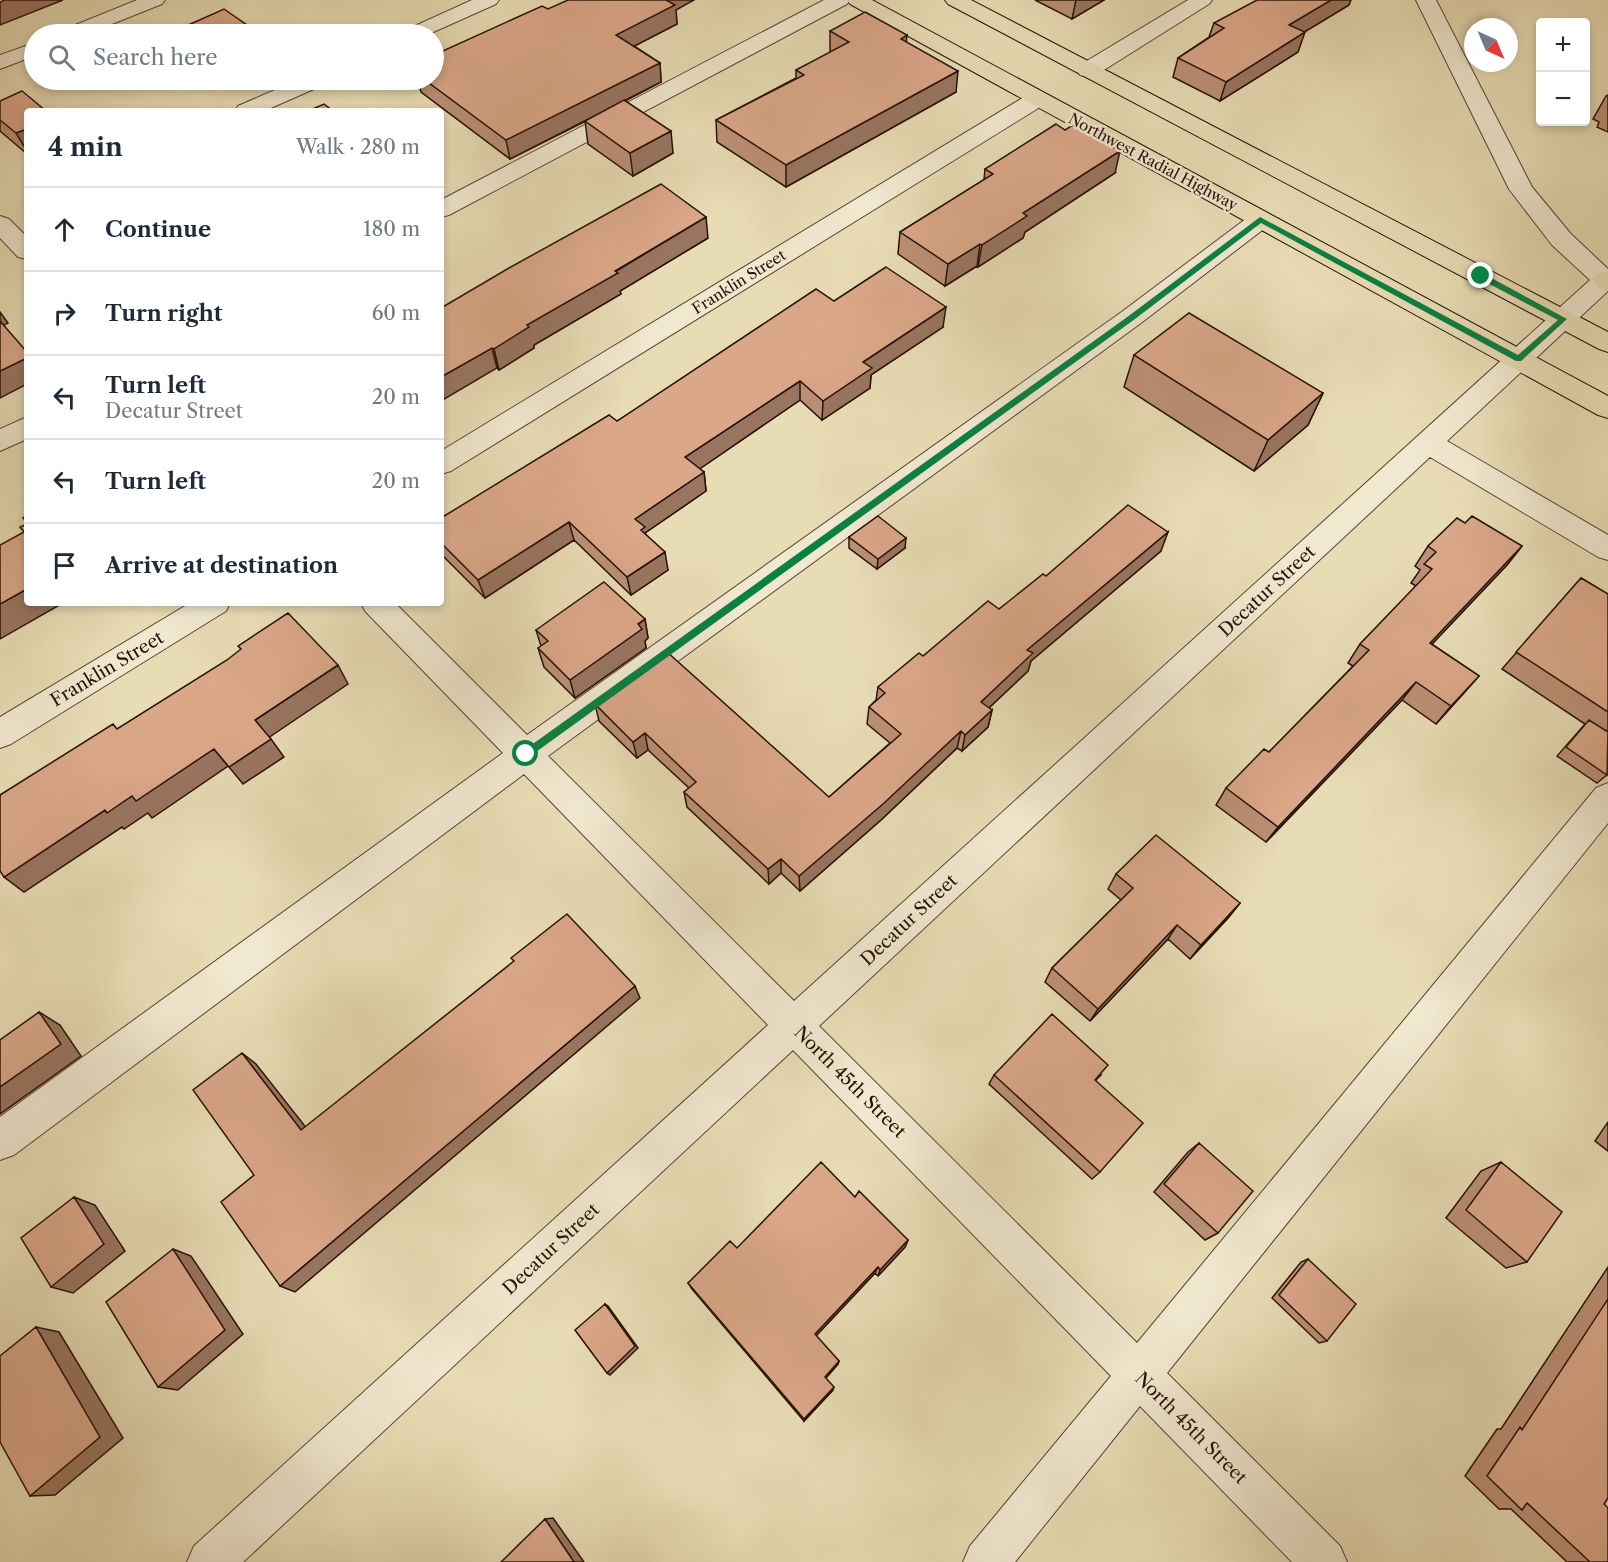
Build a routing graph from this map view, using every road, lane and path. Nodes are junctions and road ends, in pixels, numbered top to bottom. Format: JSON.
{"nodes":[{"id":1,"x":155,"y":0,"type":"edge"},
{"id":2,"x":489,"y":0,"type":"edge"},
{"id":3,"x":840,"y":0,"type":"edge"},
{"id":4,"x":857,"y":0,"type":"edge"},
{"id":5,"x":955,"y":0,"type":"edge"},
{"id":6,"x":1202,"y":0,"type":"edge"},
{"id":7,"x":1426,"y":0,"type":"edge"},
{"id":8,"x":95,"y":24,"type":"edge"},
{"id":9,"x":435,"y":24,"type":"edge"},
{"id":10,"x":24,"y":53,"type":"edge"},
{"id":11,"x":0,"y":63,"type":"edge"},
{"id":12,"x":1088,"y":70,"type":"junction"},
{"id":13,"x":293,"y":90,"type":"edge"},
{"id":14,"x":1037,"y":99,"type":"junction"},
{"id":15,"x":253,"y":108,"type":"edge"},
{"id":16,"x":444,"y":208,"type":"edge"},
{"id":17,"x":6,"y":220,"type":"edge"},
{"id":18,"x":1260,"y":220,"type":"junction"},
{"id":19,"x":24,"y":247,"type":"edge"},
{"id":20,"x":1607,"y":280,"type":"edge"},
{"id":21,"x":1563,"y":319,"type":"junction"},
{"id":22,"x":1608,"y":342,"type":"edge"},
{"id":23,"x":1518,"y":359,"type":"junction"},
{"id":24,"x":1608,"y":408,"type":"edge"},
{"id":25,"x":24,"y":429,"type":"edge"},
{"id":26,"x":0,"y":441,"type":"edge"},
{"id":27,"x":1429,"y":443,"type":"junction"},
{"id":28,"x":444,"y":462,"type":"edge"},
{"id":29,"x":1608,"y":549,"type":"edge"},
{"id":30,"x":210,"y":606,"type":"edge"},
{"id":31,"x":379,"y":606,"type":"edge"},
{"id":32,"x":0,"y":734,"type":"edge"},
{"id":33,"x":526,"y":754,"type":"junction"},
{"id":34,"x":1608,"y":798,"type":"edge"},
{"id":35,"x":794,"y":1025,"type":"junction"},
{"id":36,"x":0,"y":1141,"type":"edge"},
{"id":37,"x":1139,"y":1375,"type":"junction"},
{"id":38,"x":210,"y":1562,"type":"edge"},
{"id":39,"x":986,"y":1562,"type":"edge"},
{"id":40,"x":1324,"y":1562,"type":"edge"}],
"edges":[{"from":1,"to":8,"type":"street"},
{"from":2,"to":9,"type":"street"},
{"from":3,"to":16,"type":"street"},
{"from":4,"to":14,"type":"main road","name":"Northwest Radial Highway"},
{"from":5,"to":12,"type":"main road"},
{"from":6,"to":12,"type":"street"},
{"from":7,"to":20,"type":"street"},
{"from":10,"to":11,"type":"street"},
{"from":12,"to":21,"type":"main road"},
{"from":13,"to":15,"type":"street"},
{"from":14,"to":18,"type":"main road","name":"Northwest Radial Highway"},
{"from":14,"to":28,"type":"street","name":"Franklin Street"},
{"from":17,"to":19,"type":"street"},
{"from":18,"to":23,"type":"main road","name":"Northwest Radial Highway"},
{"from":18,"to":33,"type":"street"},
{"from":20,"to":21,"type":"street","name":"Decatur Street"},
{"from":21,"to":22,"type":"main road"},
{"from":21,"to":23,"type":"street","name":"Decatur Street"},
{"from":23,"to":24,"type":"main road","name":"Northwest Radial Highway"},
{"from":23,"to":27,"type":"street","name":"Decatur Street"},
{"from":25,"to":26,"type":"street"},
{"from":27,"to":29,"type":"street"},
{"from":27,"to":35,"type":"street","name":"Decatur Street"},
{"from":30,"to":32,"type":"street","name":"Franklin Street"},
{"from":31,"to":33,"type":"street","name":"North 45th Street"},
{"from":33,"to":35,"type":"street","name":"North 45th Street"},
{"from":33,"to":36,"type":"street"},
{"from":34,"to":37,"type":"street"},
{"from":35,"to":37,"type":"street","name":"North 45th Street"},
{"from":35,"to":38,"type":"street","name":"Decatur Street"},
{"from":37,"to":39,"type":"street"},
{"from":37,"to":40,"type":"street","name":"North 45th Street"}]}
